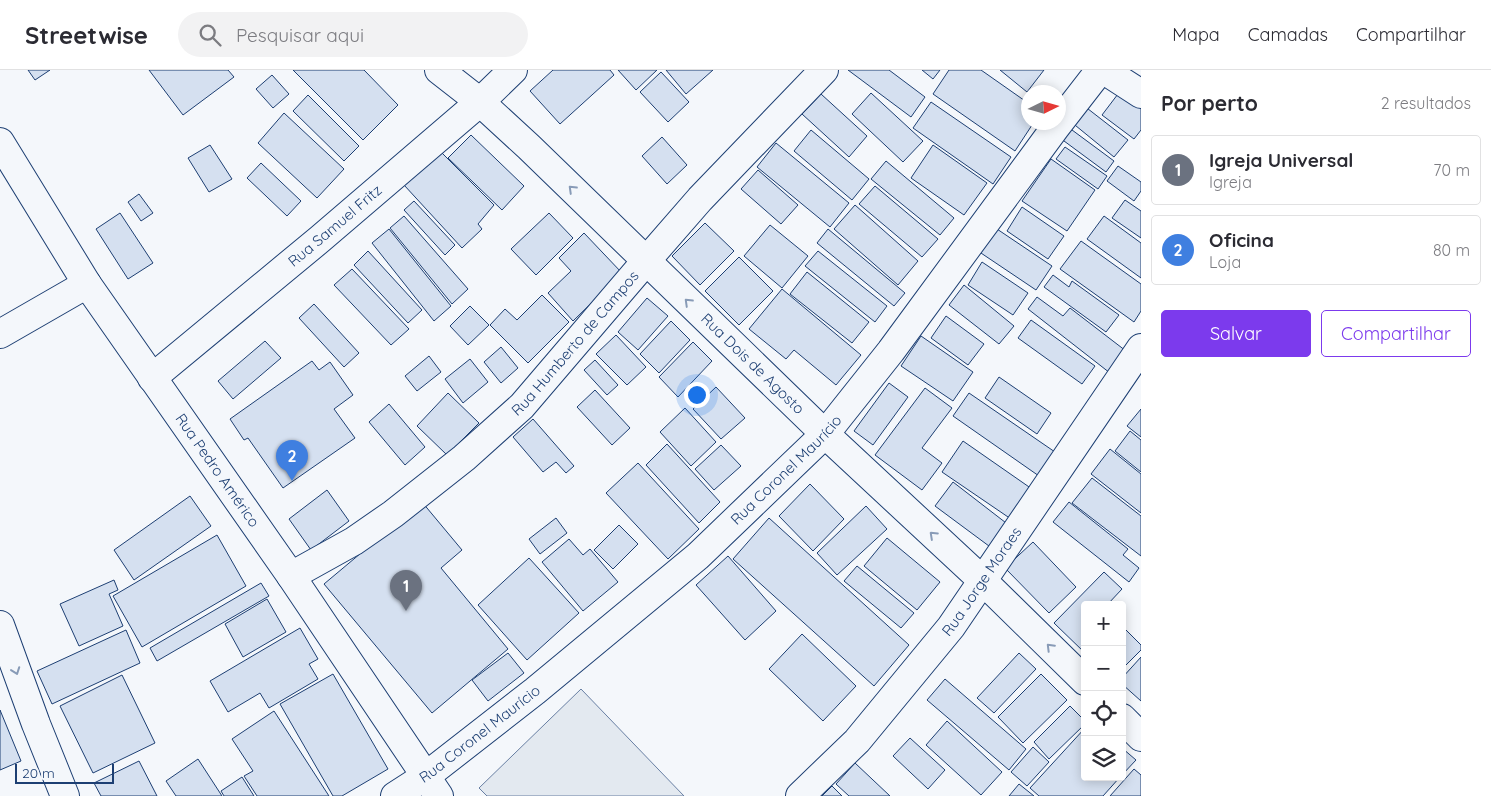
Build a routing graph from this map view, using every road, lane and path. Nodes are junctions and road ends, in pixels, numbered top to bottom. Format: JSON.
{"nodes":[{"id":1,"x":439,"y":70,"type":"edge"},
{"id":2,"x":513,"y":70,"type":"edge"},
{"id":3,"x":824,"y":70,"type":"edge"},
{"id":4,"x":1100,"y":70,"type":"edge"},
{"id":5,"x":1104,"y":70,"type":"edge"},
{"id":6,"x":1141,"y":94,"type":"edge"},
{"id":7,"x":480,"y":102,"type":"junction"},
{"id":8,"x":0,"y":142,"type":"edge"},
{"id":9,"x":646,"y":261,"type":"junction"},
{"id":10,"x":87,"y":284,"type":"junction"},
{"id":11,"x":0,"y":334,"type":"edge"},
{"id":12,"x":1141,"y":348,"type":"edge"},
{"id":13,"x":152,"y":378,"type":"junction"},
{"id":14,"x":825,"y":434,"type":"junction"},
{"id":15,"x":291,"y":576,"type":"junction"},
{"id":16,"x":983,"y":581,"type":"junction"},
{"id":17,"x":0,"y":625,"type":"edge"},
{"id":18,"x":1081,"y":678,"type":"edge"},
{"id":19,"x":1126,"y":722,"type":"edge"},
{"id":20,"x":1141,"y":737,"type":"edge"},
{"id":21,"x":432,"y":786,"type":"edge"},
{"id":22,"x":65,"y":796,"type":"edge"},
{"id":23,"x":395,"y":796,"type":"edge"},
{"id":24,"x":800,"y":796,"type":"edge"}],
"edges":[{"from":1,"to":7,"type":"street","name":"Rua Dois de Agosto"},
{"from":2,"to":7,"type":"street","name":"Rua Samuel Fritz"},
{"from":3,"to":9,"type":"street","name":"Rua Humberto de Campos"},
{"from":4,"to":14,"type":"street","name":"Rua Coronel Maurício"},
{"from":5,"to":6,"type":"street"},
{"from":9,"to":7,"type":"street","name":"Rua Dois de Agosto","one_way":true},
{"from":7,"to":13,"type":"street","name":"Rua Samuel Fritz"},
{"from":8,"to":10,"type":"street","name":"Rua Pedro Américo"},
{"from":14,"to":9,"type":"street","name":"Rua Dois de Agosto","one_way":true},
{"from":9,"to":15,"type":"street","name":"Rua Humberto de Campos"},
{"from":10,"to":11,"type":"street"},
{"from":10,"to":13,"type":"street","name":"Rua Pedro Américo"},
{"from":12,"to":16,"type":"street","name":"Rua Jorge Moraes"},
{"from":13,"to":15,"type":"street","name":"Rua Pedro Américo"},
{"from":16,"to":14,"type":"street","name":"Rua Dois de Agosto","one_way":true},
{"from":14,"to":21,"type":"street","name":"Rua Coronel Maurício"},
{"from":15,"to":21,"type":"street","name":"Rua Pedro Américo"},
{"from":18,"to":16,"type":"street","name":"Rua Dois de Agosto","one_way":true},
{"from":16,"to":24,"type":"street","name":"Rua Jorge Moraes"},
{"from":17,"to":22,"type":"street","one_way":true},
{"from":19,"to":20,"type":"street"},
{"from":21,"to":23,"type":"street","name":"Rua Coronel Maurício"}]}
